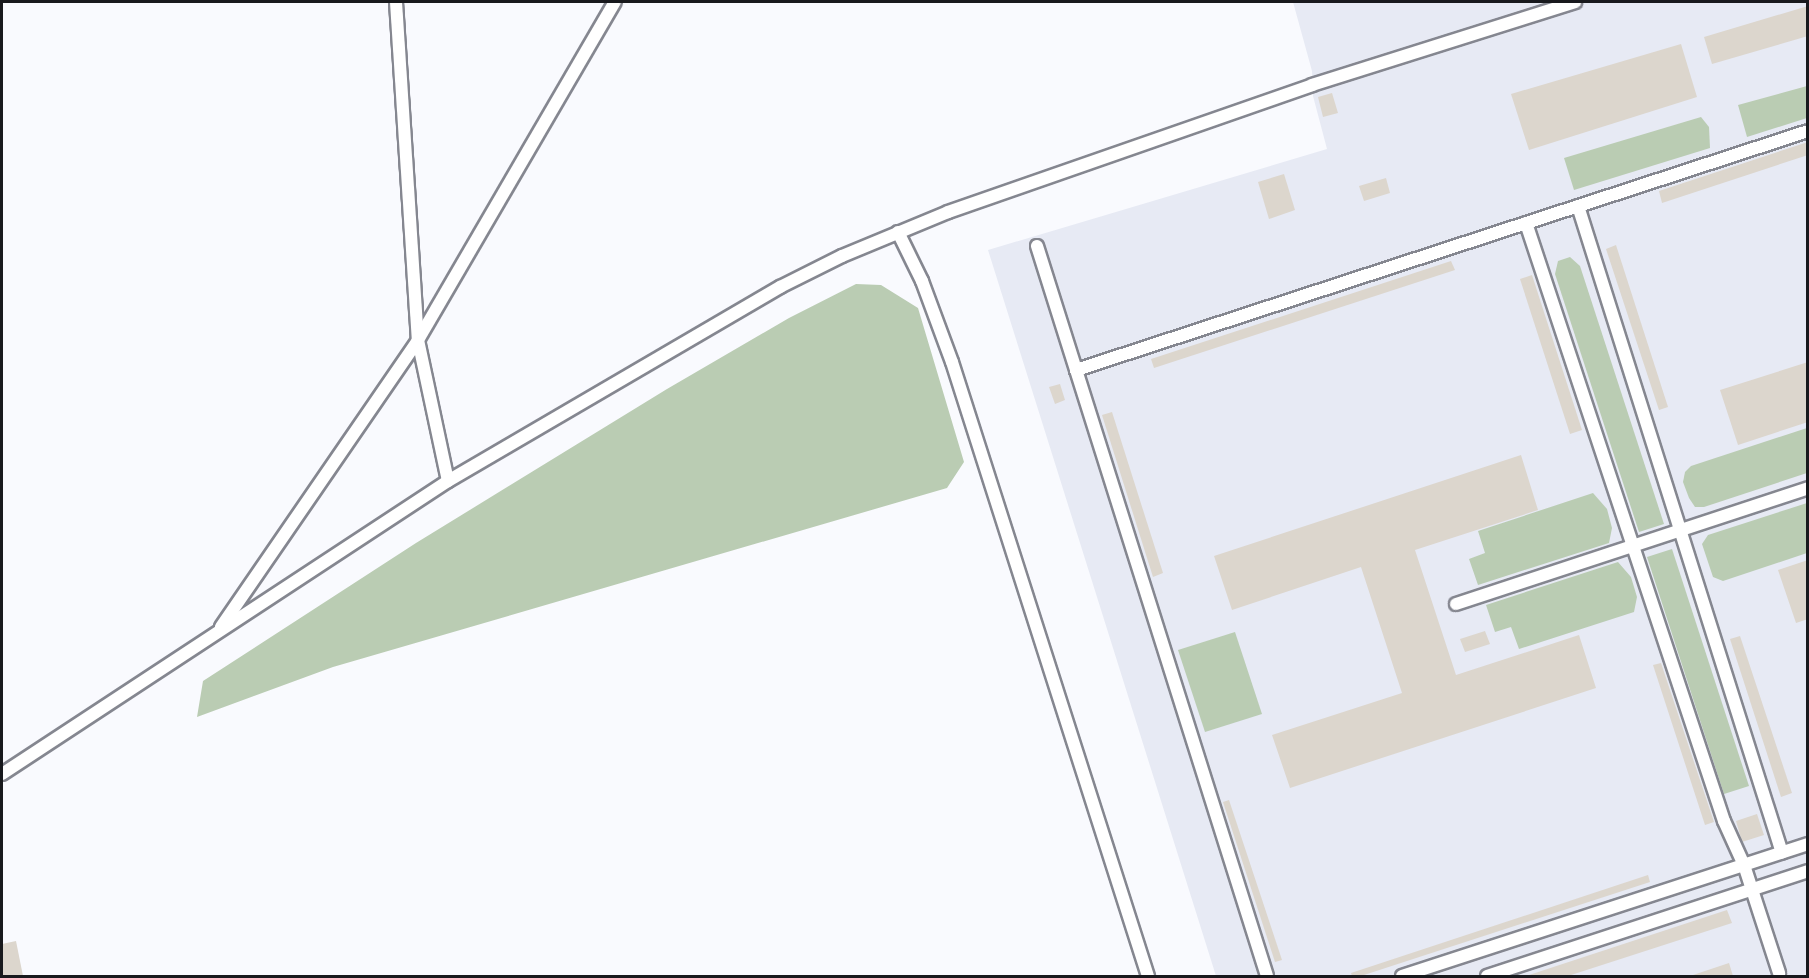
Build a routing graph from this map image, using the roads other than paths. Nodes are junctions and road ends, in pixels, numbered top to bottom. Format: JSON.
{"nodes":[{"id":1,"x":396,"y":2,"type":"edge"},
{"id":2,"x":615,"y":2,"type":"edge"},
{"id":3,"x":1575,"y":2,"type":"edge"},
{"id":4,"x":1808,"y":131,"type":"edge"},
{"id":5,"x":1578,"y":206,"type":"junction"},
{"id":6,"x":1526,"y":223,"type":"junction"},
{"id":7,"x":898,"y":232,"type":"junction"},
{"id":8,"x":1036,"y":246,"type":"dead end"},
{"id":9,"x":418,"y":340,"type":"junction"},
{"id":10,"x":1076,"y":370,"type":"junction"},
{"id":11,"x":448,"y":481,"type":"junction"},
{"id":12,"x":1808,"y":488,"type":"edge"},
{"id":13,"x":1680,"y":530,"type":"junction"},
{"id":14,"x":1633,"y":546,"type":"junction"},
{"id":15,"x":1456,"y":604,"type":"dead end"},
{"id":16,"x":217,"y":633,"type":"junction"},
{"id":17,"x":2,"y":774,"type":"edge"},
{"id":18,"x":1808,"y":844,"type":"edge"},
{"id":19,"x":1782,"y":853,"type":"junction"},
{"id":20,"x":1744,"y":865,"type":"junction"},
{"id":21,"x":1808,"y":871,"type":"edge"},
{"id":22,"x":1752,"y":889,"type":"junction"},
{"id":23,"x":1779,"y":973,"type":"dead end"},
{"id":24,"x":1148,"y":976,"type":"edge"},
{"id":25,"x":1267,"y":976,"type":"edge"},
{"id":26,"x":1402,"y":976,"type":"edge"},
{"id":27,"x":1487,"y":976,"type":"edge"}],
"edges":[{"from":1,"to":9,"type":"lane"},
{"from":2,"to":9,"type":"lane"},
{"from":3,"to":7,"type":"lane"},
{"from":4,"to":5,"type":"lane"},
{"from":5,"to":6,"type":"lane"},
{"from":5,"to":13,"type":"lane"},
{"from":6,"to":10,"type":"lane"},
{"from":6,"to":14,"type":"lane"},
{"from":7,"to":11,"type":"lane"},
{"from":7,"to":24,"type":"lane"},
{"from":8,"to":10,"type":"lane"},
{"from":9,"to":11,"type":"lane"},
{"from":9,"to":16,"type":"lane"},
{"from":10,"to":25,"type":"lane"},
{"from":11,"to":16,"type":"lane"},
{"from":12,"to":13,"type":"lane"},
{"from":13,"to":14,"type":"lane"},
{"from":13,"to":19,"type":"lane"},
{"from":14,"to":15,"type":"lane"},
{"from":14,"to":20,"type":"lane"},
{"from":16,"to":17,"type":"lane"},
{"from":18,"to":19,"type":"lane"},
{"from":19,"to":20,"type":"lane"},
{"from":20,"to":22,"type":"lane"},
{"from":20,"to":26,"type":"lane"},
{"from":21,"to":22,"type":"lane"},
{"from":22,"to":23,"type":"lane"},
{"from":22,"to":27,"type":"lane"}]}
